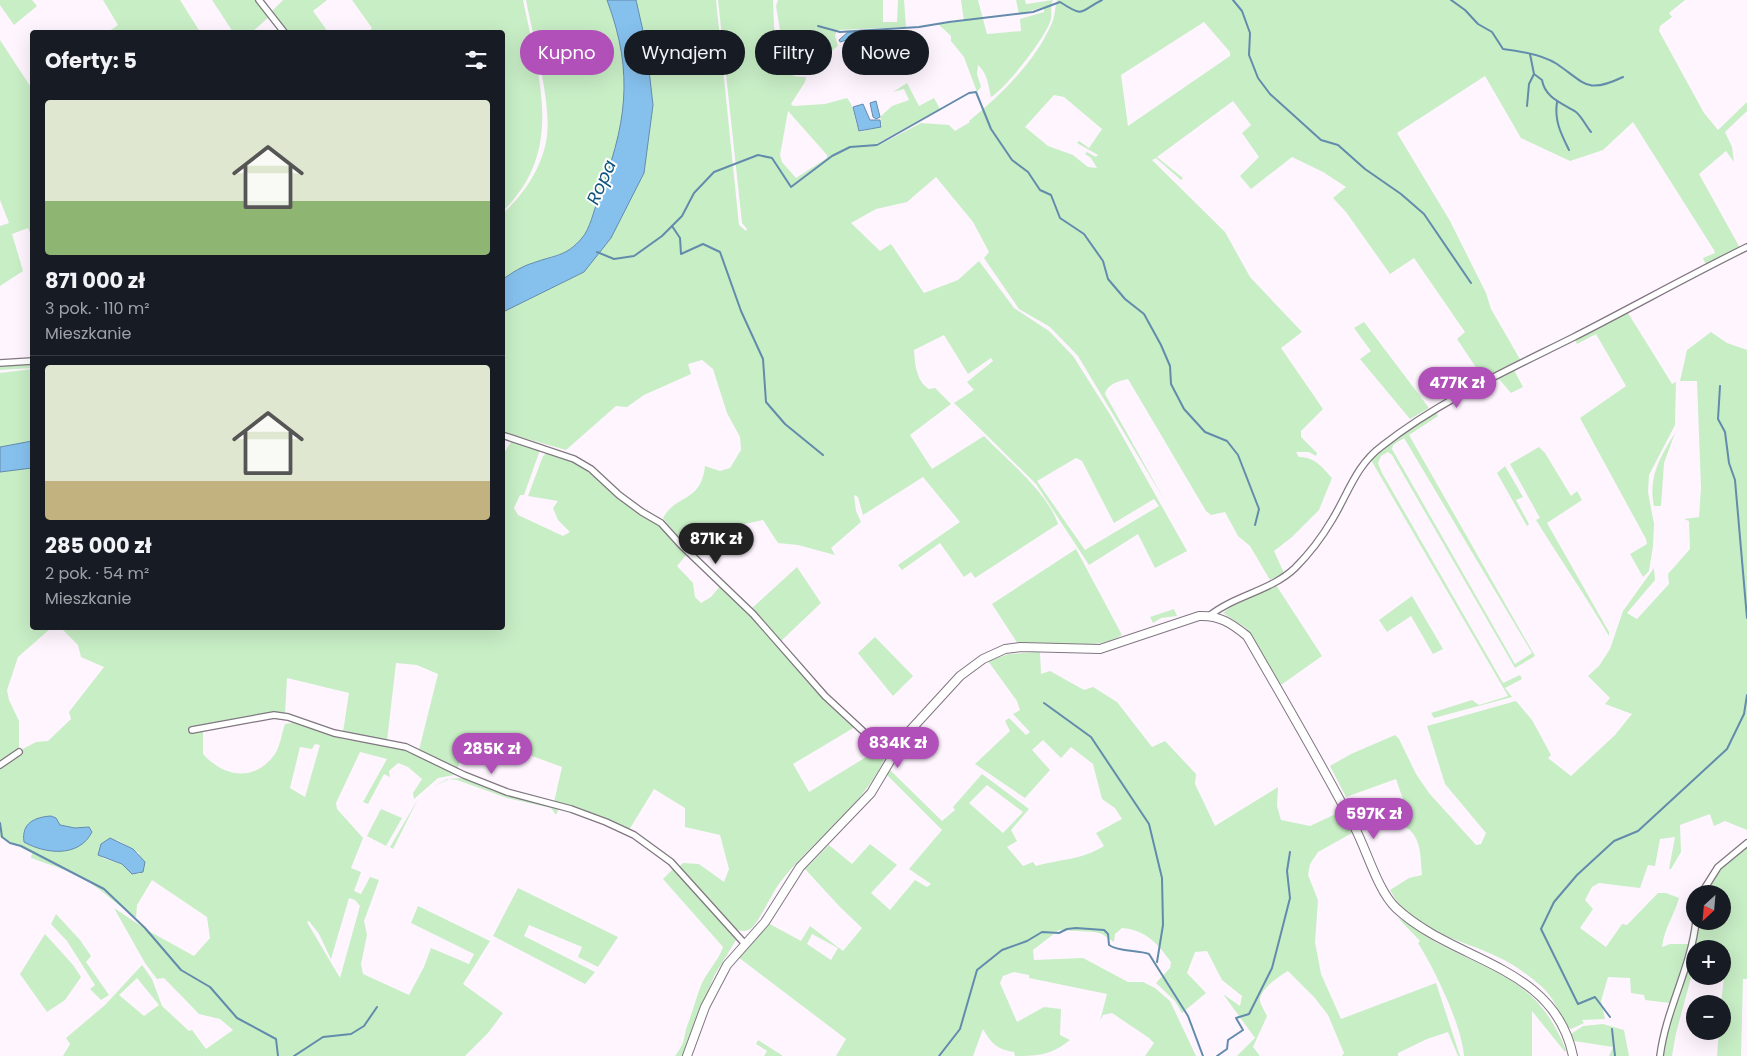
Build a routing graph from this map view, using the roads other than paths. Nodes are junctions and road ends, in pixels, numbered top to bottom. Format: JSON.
{"nodes":[{"id":1,"x":259,"y":0,"type":"edge"},
{"id":2,"x":282,"y":30,"type":"edge"},
{"id":3,"x":1747,"y":247,"type":"edge"},
{"id":4,"x":30,"y":360,"type":"edge"},
{"id":5,"x":0,"y":363,"type":"edge"},
{"id":6,"x":505,"y":436,"type":"edge"},
{"id":7,"x":1209,"y":616,"type":"junction"},
{"id":8,"x":192,"y":730,"type":"dead end"},
{"id":9,"x":19,"y":752,"type":"dead end"},
{"id":10,"x":891,"y":757,"type":"junction"},
{"id":11,"x":0,"y":765,"type":"edge"},
{"id":12,"x":1747,"y":843,"type":"edge"},
{"id":13,"x":1707,"y":885,"type":"edge"},
{"id":14,"x":1694,"y":930,"type":"edge"},
{"id":15,"x":745,"y":944,"type":"junction"},
{"id":16,"x":687,"y":1056,"type":"edge"},
{"id":17,"x":1574,"y":1056,"type":"edge"},
{"id":18,"x":1660,"y":1056,"type":"edge"}],
"edges":[{"from":1,"to":2,"type":"street"},
{"from":3,"to":7,"type":"street"},
{"from":4,"to":5,"type":"street"},
{"from":6,"to":10,"type":"street"},
{"from":7,"to":10,"type":"street"},
{"from":7,"to":17,"type":"street"},
{"from":8,"to":15,"type":"street"},
{"from":9,"to":11,"type":"street"},
{"from":10,"to":15,"type":"street"},
{"from":12,"to":13,"type":"street"},
{"from":14,"to":18,"type":"street"},
{"from":15,"to":16,"type":"street"}]}
